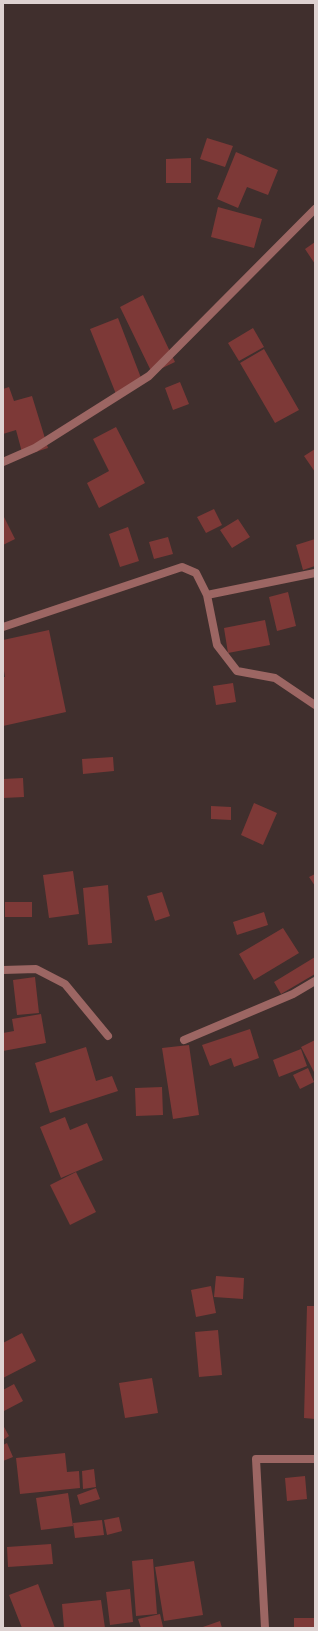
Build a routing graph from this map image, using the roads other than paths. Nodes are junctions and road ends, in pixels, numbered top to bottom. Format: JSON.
{"nodes":[{"id":1,"x":315,"y":209,"type":"edge"},
{"id":2,"x":3,"y":462,"type":"edge"},
{"id":3,"x":315,"y":573,"type":"edge"},
{"id":4,"x":207,"y":595,"type":"junction"},
{"id":5,"x":3,"y":627,"type":"edge"},
{"id":6,"x":315,"y":705,"type":"edge"},
{"id":7,"x":3,"y":970,"type":"edge"},
{"id":8,"x":315,"y":981,"type":"edge"},
{"id":9,"x":108,"y":1036,"type":"dead end"},
{"id":10,"x":184,"y":1040,"type":"dead end"},
{"id":11,"x":315,"y":1459,"type":"edge"},
{"id":12,"x":265,"y":1628,"type":"edge"}],
"edges":[{"from":1,"to":2,"type":"street"},
{"from":3,"to":4,"type":"street"},
{"from":4,"to":5,"type":"street"},
{"from":4,"to":6,"type":"street"},
{"from":7,"to":9,"type":"street"},
{"from":8,"to":10,"type":"street"},
{"from":11,"to":12,"type":"street"}]}
